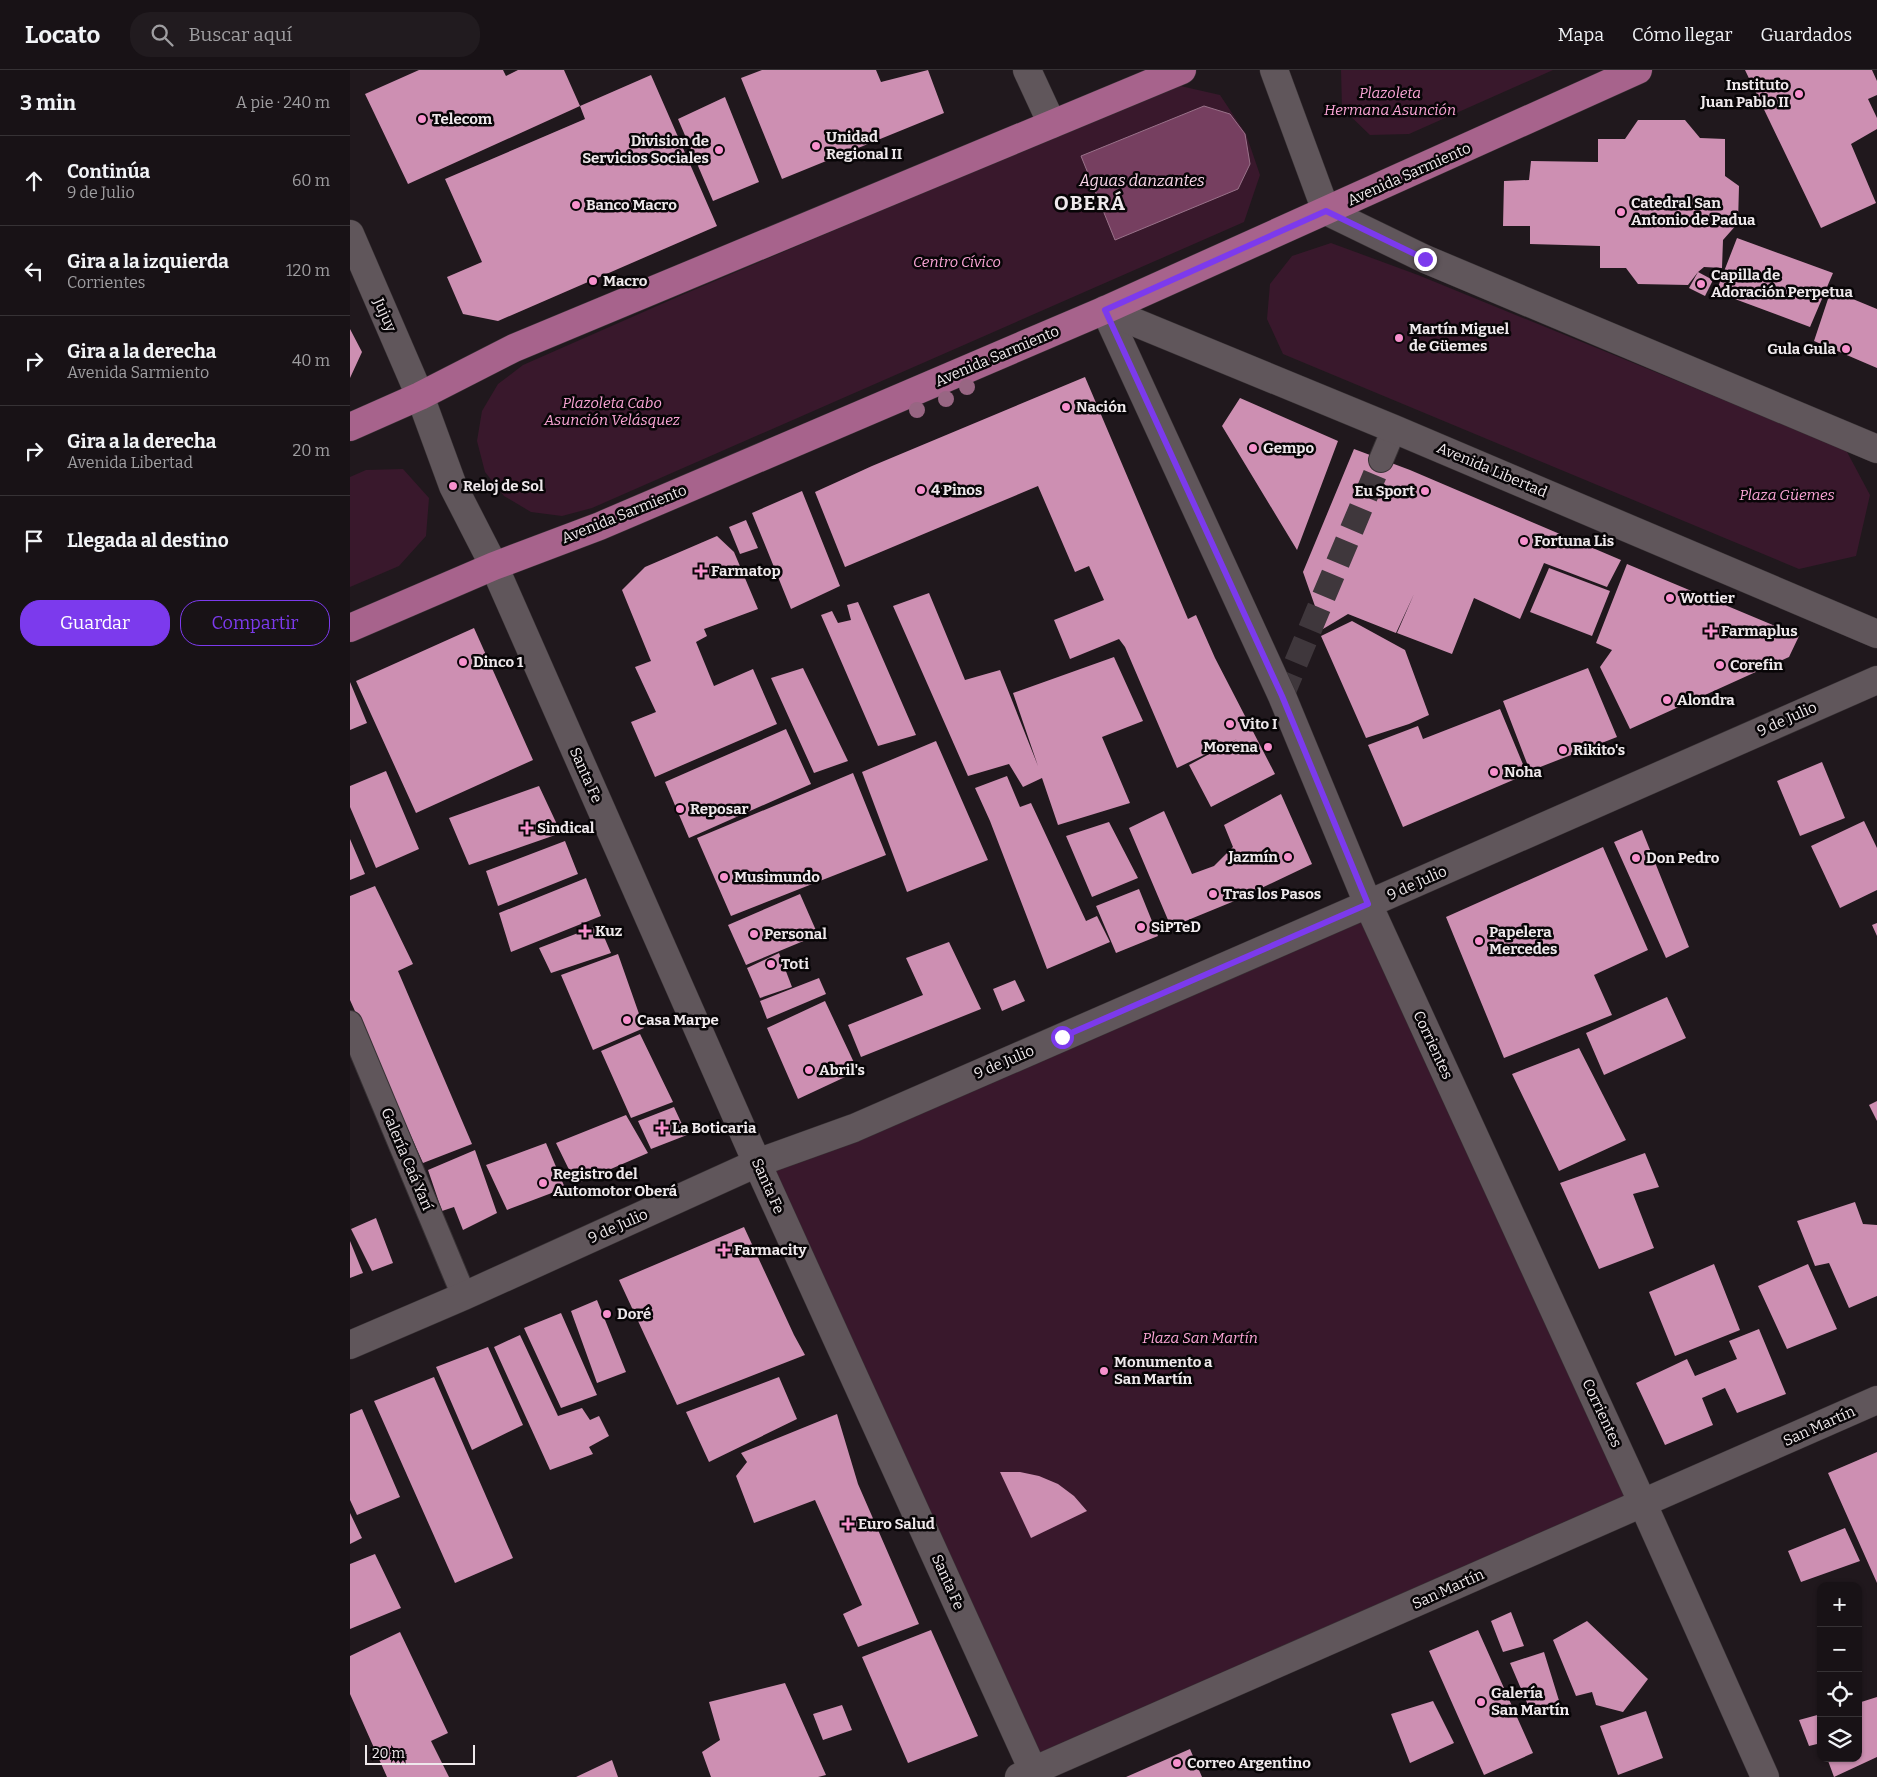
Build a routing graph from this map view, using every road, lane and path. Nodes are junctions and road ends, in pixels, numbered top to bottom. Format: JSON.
{"nodes":[{"id":1,"x":1027,"y":70,"type":"edge"},
{"id":2,"x":1182,"y":70,"type":"edge"},
{"id":3,"x":1274,"y":70,"type":"edge"},
{"id":4,"x":1638,"y":70,"type":"edge"},
{"id":5,"x":1052,"y":124,"type":"junction"},
{"id":6,"x":1326,"y":211,"type":"junction"},
{"id":7,"x":350,"y":234,"type":"edge"},
{"id":8,"x":1105,"y":310,"type":"junction"},
{"id":9,"x":420,"y":396,"type":"junction"},
{"id":10,"x":350,"y":427,"type":"edge"},
{"id":11,"x":1394,"y":428,"type":"junction"},
{"id":12,"x":1877,"y":450,"type":"edge"},
{"id":13,"x":1381,"y":460,"type":"tunnel mouth"},
{"id":14,"x":494,"y":566,"type":"junction"},
{"id":15,"x":350,"y":628,"type":"edge"},
{"id":16,"x":1877,"y":634,"type":"edge"},
{"id":17,"x":1877,"y":680,"type":"edge"},
{"id":18,"x":1368,"y":904,"type":"junction"},
{"id":19,"x":350,"y":1023,"type":"edge"},
{"id":20,"x":757,"y":1163,"type":"junction"},
{"id":21,"x":464,"y":1296,"type":"junction"},
{"id":22,"x":350,"y":1345,"type":"edge"},
{"id":23,"x":1877,"y":1400,"type":"edge"},
{"id":24,"x":1643,"y":1504,"type":"junction"},
{"id":25,"x":1030,"y":1775,"type":"edge"},
{"id":26,"x":1765,"y":1777,"type":"edge"}],
"edges":[{"from":1,"to":5,"type":"street"},
{"from":2,"to":5,"type":"main road"},
{"from":3,"to":6,"type":"street"},
{"from":4,"to":6,"type":"main road","name":"Avenida Sarmiento"},
{"from":5,"to":9,"type":"main road"},
{"from":6,"to":8,"type":"main road","name":"Avenida Sarmiento"},
{"from":6,"to":12,"type":"street"},
{"from":7,"to":9,"type":"street","name":"Jujuy"},
{"from":8,"to":11,"type":"street","name":"Avenida Libertad"},
{"from":8,"to":14,"type":"main road","name":"Avenida Sarmiento"},
{"from":8,"to":18,"type":"street","name":"Corrientes"},
{"from":9,"to":10,"type":"main road"},
{"from":9,"to":14,"type":"street","name":"Jujuy"},
{"from":11,"to":13,"type":"street"},
{"from":11,"to":16,"type":"street","name":"Avenida Libertad"},
{"from":14,"to":15,"type":"main road","name":"Avenida Sarmiento"},
{"from":14,"to":20,"type":"street","name":"Santa Fe"},
{"from":17,"to":18,"type":"street","name":"9 de Julio"},
{"from":18,"to":20,"type":"street","name":"9 de Julio"},
{"from":18,"to":24,"type":"street","name":"Corrientes"},
{"from":19,"to":21,"type":"street","name":"Galería Caá Yarí"},
{"from":20,"to":21,"type":"street","name":"9 de Julio"},
{"from":20,"to":25,"type":"street","name":"Santa Fe"},
{"from":21,"to":22,"type":"street","name":"9 de Julio"},
{"from":23,"to":24,"type":"street","name":"San Martín"},
{"from":24,"to":25,"type":"street","name":"San Martín"},
{"from":24,"to":26,"type":"street","name":"Corrientes"}]}
